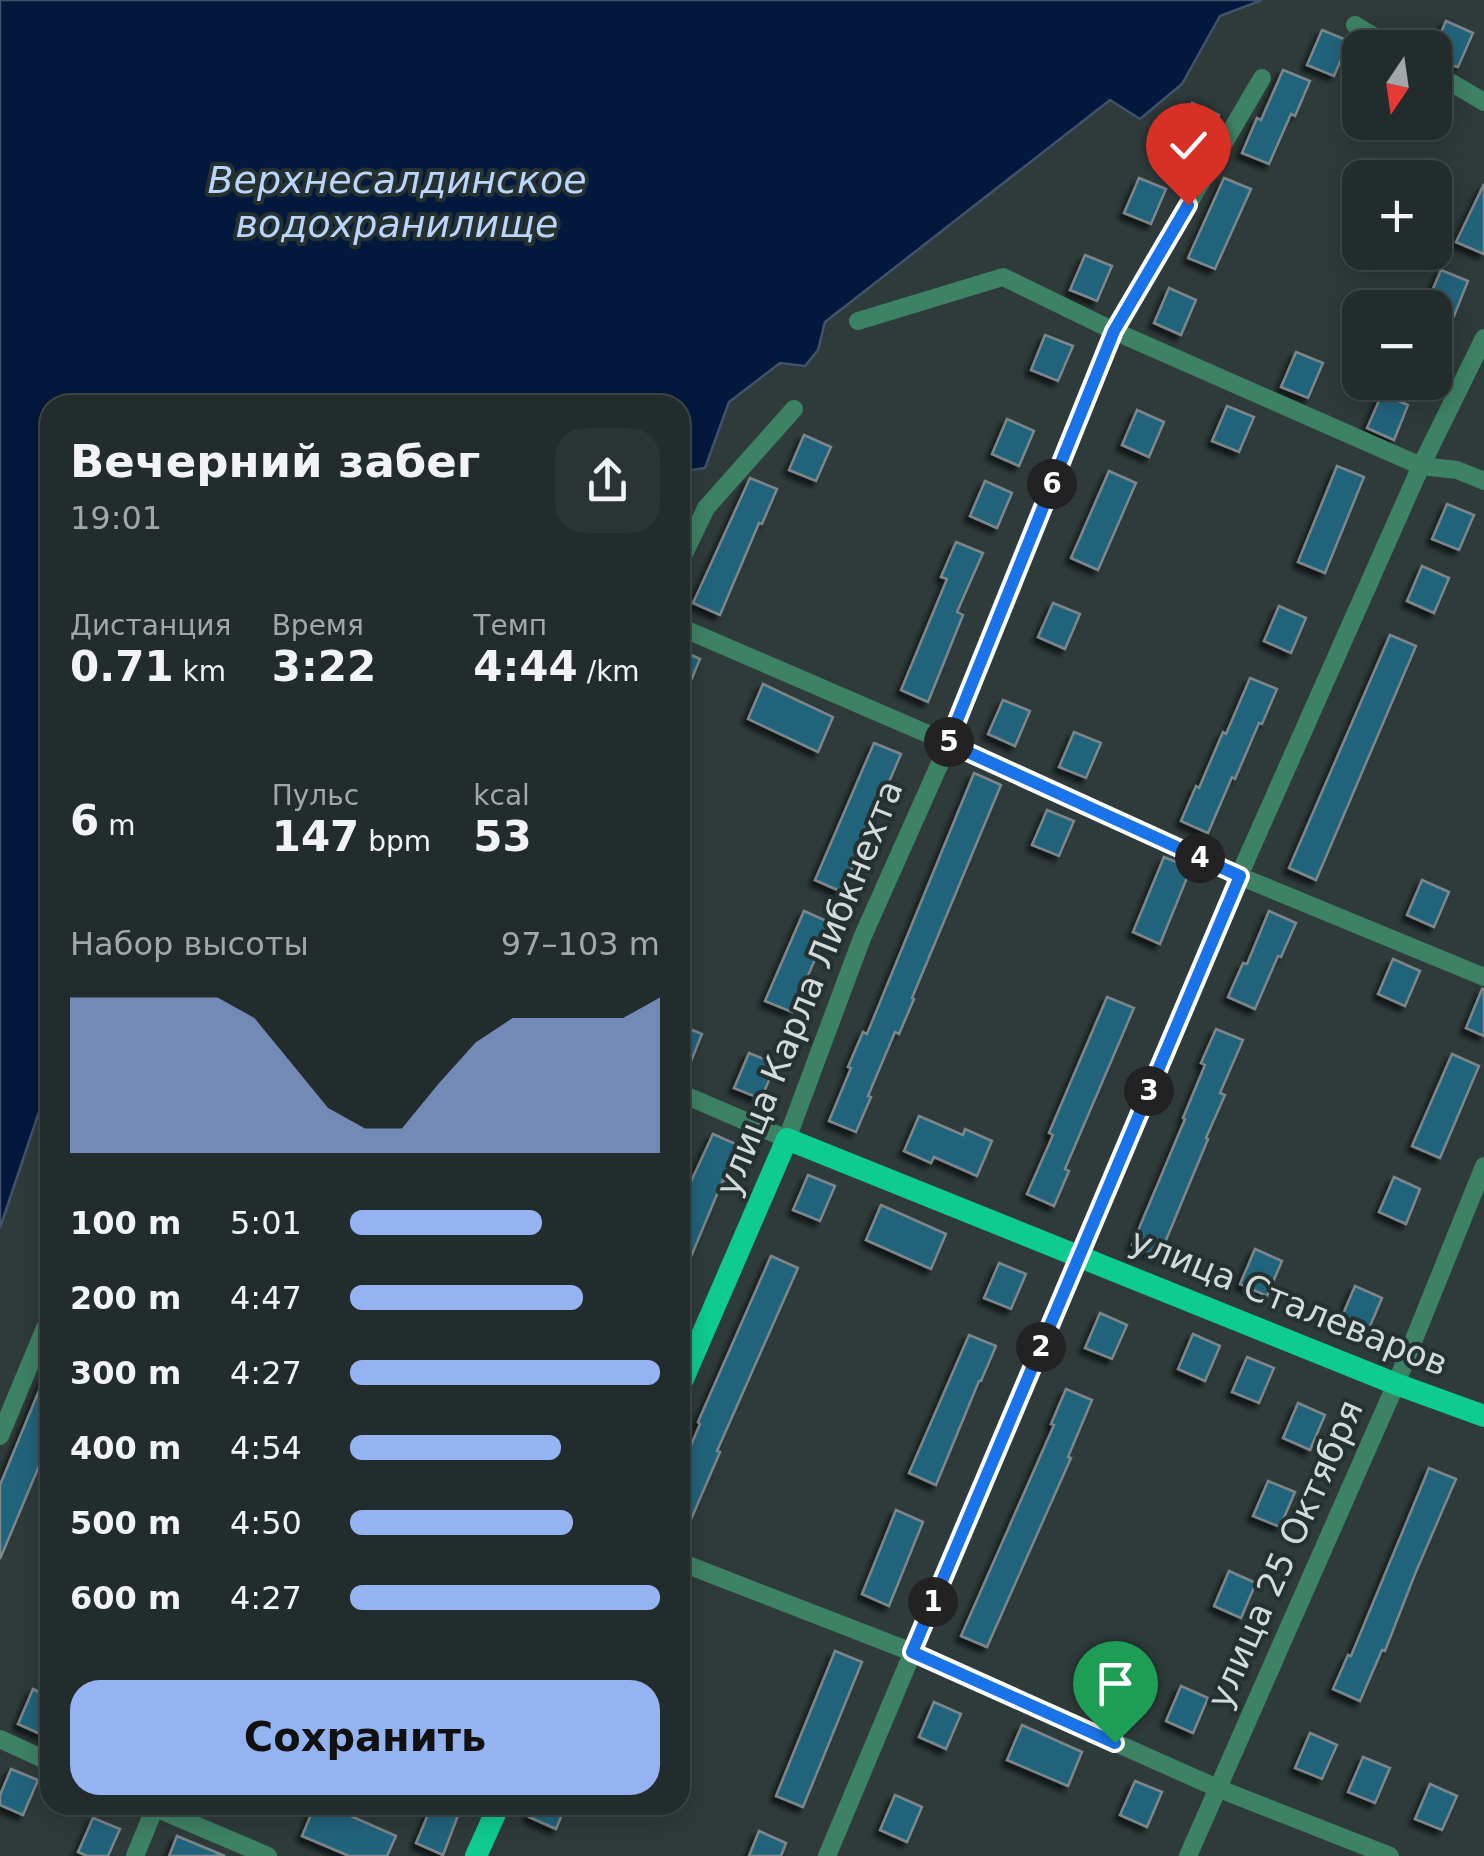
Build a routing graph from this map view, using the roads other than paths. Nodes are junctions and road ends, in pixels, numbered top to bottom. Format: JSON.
{"nodes":[{"id":1,"x":1355,"y":25,"type":"dead end"},
{"id":2,"x":1363,"y":30,"type":"edge"},
{"id":3,"x":1262,"y":78,"type":"dead end"},
{"id":4,"x":1452,"y":83,"type":"edge"},
{"id":5,"x":1484,"y":102,"type":"edge"},
{"id":6,"x":858,"y":321,"type":"dead end"},
{"id":7,"x":1114,"y":331,"type":"junction"},
{"id":8,"x":1484,"y":338,"type":"edge"},
{"id":9,"x":794,"y":409,"type":"dead end"},
{"id":10,"x":1421,"y":466,"type":"junction"},
{"id":11,"x":1484,"y":481,"type":"edge"},
{"id":12,"x":690,"y":541,"type":"edge"},
{"id":13,"x":690,"y":630,"type":"edge"},
{"id":14,"x":948,"y":743,"type":"junction"},
{"id":15,"x":1240,"y":876,"type":"junction"},
{"id":16,"x":1484,"y":977,"type":"edge"},
{"id":17,"x":690,"y":1097,"type":"edge"},
{"id":18,"x":786,"y":1139,"type":"junction"},
{"id":19,"x":1484,"y":1166,"type":"edge"},
{"id":20,"x":1080,"y":1257,"type":"junction"},
{"id":21,"x":40,"y":1340,"type":"edge"},
{"id":22,"x":690,"y":1363,"type":"edge"},
{"id":23,"x":1396,"y":1384,"type":"junction"},
{"id":24,"x":1484,"y":1416,"type":"edge"},
{"id":25,"x":0,"y":1436,"type":"edge"},
{"id":26,"x":690,"y":1566,"type":"edge"},
{"id":27,"x":912,"y":1652,"type":"junction"},
{"id":28,"x":0,"y":1739,"type":"edge"},
{"id":29,"x":40,"y":1757,"type":"edge"},
{"id":30,"x":1217,"y":1788,"type":"junction"},
{"id":31,"x":150,"y":1815,"type":"edge"},
{"id":32,"x":174,"y":1815,"type":"edge"},
{"id":33,"x":494,"y":1815,"type":"edge"},
{"id":34,"x":135,"y":1856,"type":"edge"},
{"id":35,"x":268,"y":1856,"type":"edge"},
{"id":36,"x":476,"y":1856,"type":"edge"},
{"id":37,"x":827,"y":1856,"type":"edge"},
{"id":38,"x":1188,"y":1856,"type":"edge"},
{"id":39,"x":1390,"y":1856,"type":"edge"}],
"edges":[{"from":1,"to":2,"type":"street"},
{"from":3,"to":7,"type":"street","name":"улица Карла Либкнехта"},
{"from":4,"to":5,"type":"street"},
{"from":6,"to":7,"type":"street"},
{"from":7,"to":10,"type":"street"},
{"from":7,"to":14,"type":"street","name":"улица Карла Либкнехта"},
{"from":8,"to":10,"type":"street"},
{"from":9,"to":12,"type":"street"},
{"from":10,"to":11,"type":"street"},
{"from":10,"to":15,"type":"street"},
{"from":13,"to":14,"type":"street"},
{"from":14,"to":15,"type":"street"},
{"from":14,"to":18,"type":"street","name":"улица Карла Либкнехта"},
{"from":15,"to":16,"type":"street"},
{"from":15,"to":20,"type":"street"},
{"from":17,"to":18,"type":"street","name":"улица Сталеваров"},
{"from":18,"to":20,"type":"main road","name":"улица Сталеваров"},
{"from":18,"to":22,"type":"main road","name":"улица Карла Либкнехта"},
{"from":19,"to":23,"type":"street","name":"улица 25 Октября"},
{"from":20,"to":23,"type":"main road","name":"улица Сталеваров"},
{"from":20,"to":27,"type":"street"},
{"from":21,"to":25,"type":"street"},
{"from":23,"to":24,"type":"main road","name":"улица Сталеваров"},
{"from":23,"to":30,"type":"street","name":"улица 25 Октября"},
{"from":26,"to":27,"type":"street"},
{"from":27,"to":30,"type":"street"},
{"from":27,"to":37,"type":"street"},
{"from":28,"to":29,"type":"street"},
{"from":30,"to":38,"type":"street","name":"улица 25 Октября"},
{"from":30,"to":39,"type":"street"},
{"from":31,"to":34,"type":"street"},
{"from":32,"to":35,"type":"street"},
{"from":33,"to":36,"type":"main road"}]}
